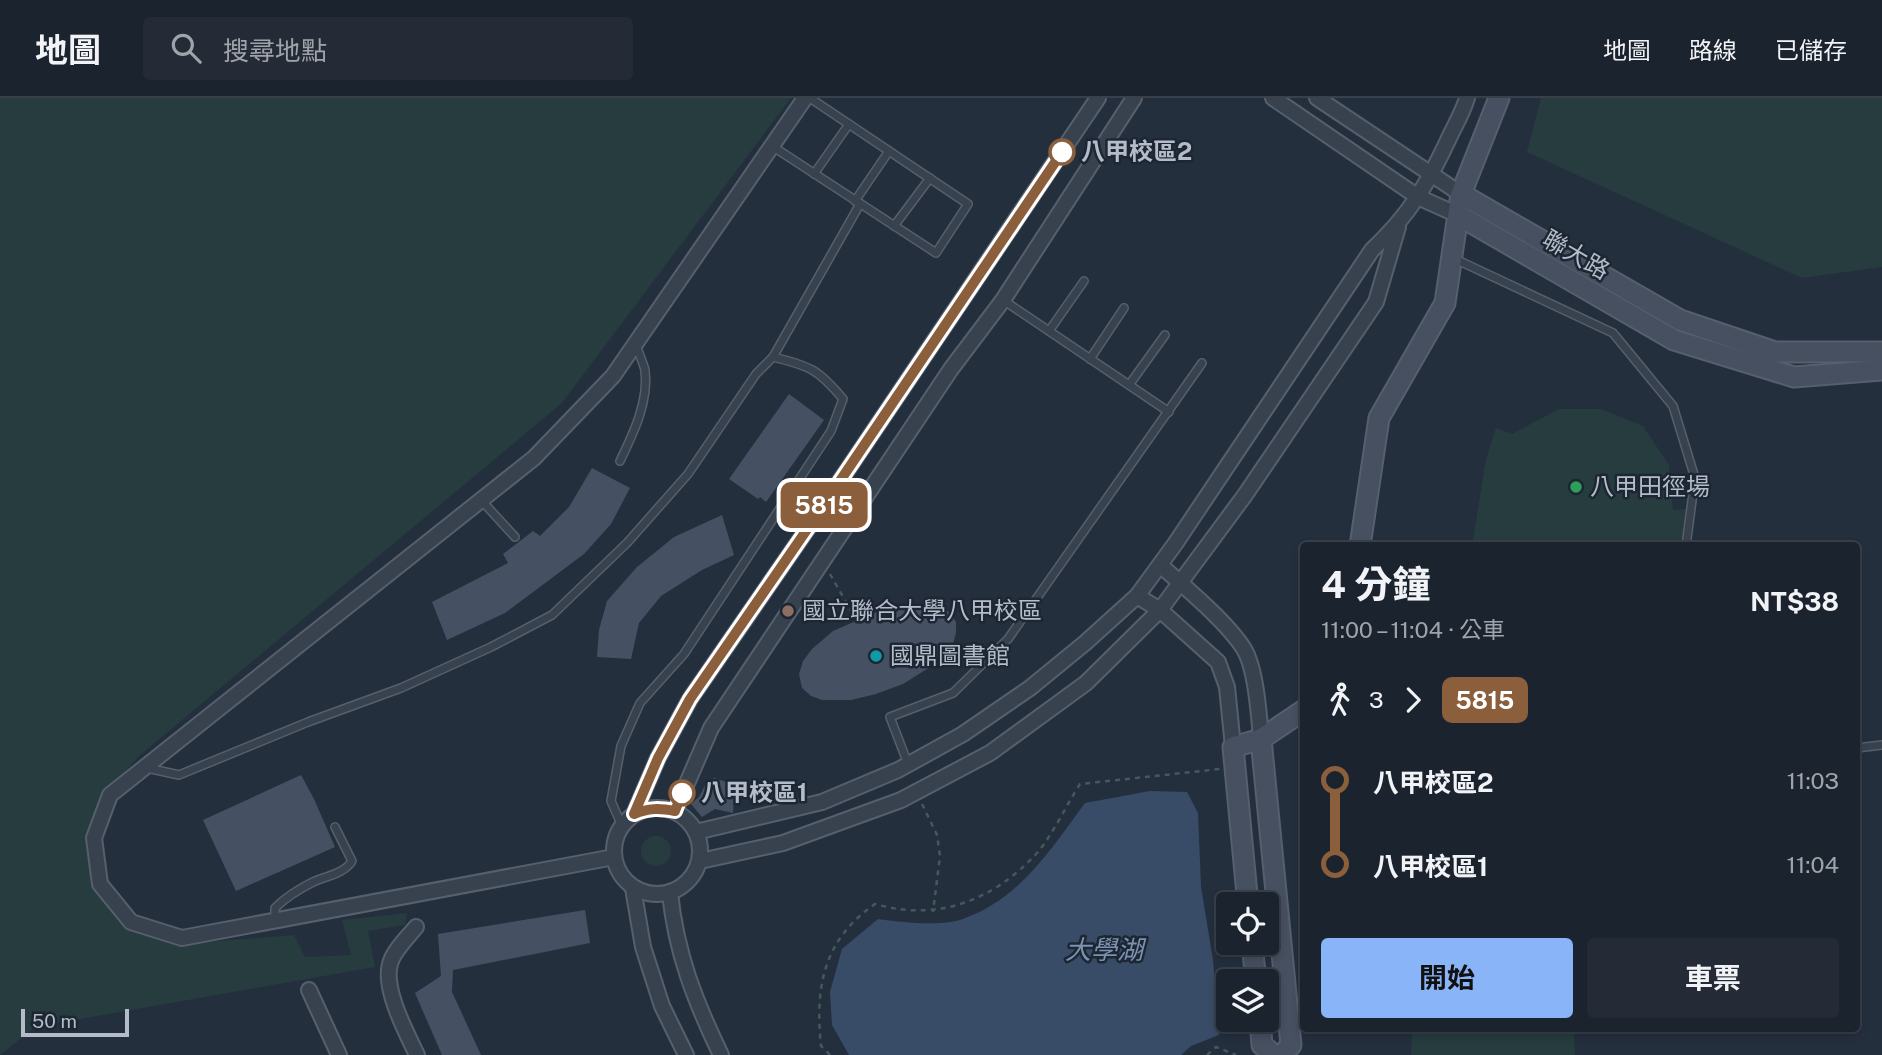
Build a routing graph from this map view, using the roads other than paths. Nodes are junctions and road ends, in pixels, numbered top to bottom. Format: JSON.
{"nodes":[{"id":1,"x":807,"y":98,"type":"edge"},
{"id":2,"x":1098,"y":98,"type":"edge"},
{"id":3,"x":1135,"y":98,"type":"edge"},
{"id":4,"x":1273,"y":98,"type":"edge"},
{"id":5,"x":1317,"y":98,"type":"edge"},
{"id":6,"x":1467,"y":98,"type":"edge"},
{"id":7,"x":1499,"y":98,"type":"edge"},
{"id":8,"x":849,"y":124,"type":"junction"},
{"id":9,"x":772,"y":146,"type":"junction"},
{"id":10,"x":889,"y":151,"type":"junction"},
{"id":11,"x":814,"y":174,"type":"junction"},
{"id":12,"x":1431,"y":176,"type":"junction"},
{"id":13,"x":930,"y":178,"type":"junction"},
{"id":14,"x":1461,"y":194,"type":"junction"},
{"id":15,"x":1418,"y":197,"type":"junction"},
{"id":16,"x":858,"y":202,"type":"junction"},
{"id":17,"x":1458,"y":215,"type":"junction"},
{"id":18,"x":1399,"y":225,"type":"junction"},
{"id":19,"x":894,"y":226,"type":"junction"},
{"id":20,"x":1452,"y":258,"type":"junction"},
{"id":21,"x":1084,"y":281,"type":"dead end"},
{"id":22,"x":1003,"y":300,"type":"junction"},
{"id":23,"x":1124,"y":308,"type":"dead end"},
{"id":24,"x":1049,"y":331,"type":"junction"},
{"id":25,"x":1165,"y":335,"type":"dead end"},
{"id":26,"x":635,"y":343,"type":"junction"},
{"id":27,"x":1882,"y":352,"type":"edge"},
{"id":28,"x":773,"y":357,"type":"junction"},
{"id":29,"x":1090,"y":359,"type":"junction"},
{"id":30,"x":1202,"y":363,"type":"dead end"},
{"id":31,"x":1882,"y":370,"type":"edge"},
{"id":32,"x":1129,"y":385,"type":"junction"},
{"id":33,"x":1169,"y":412,"type":"junction"},
{"id":34,"x":620,"y":461,"type":"dead end"},
{"id":35,"x":481,"y":500,"type":"junction"},
{"id":36,"x":515,"y":537,"type":"dead end"},
{"id":37,"x":1361,"y":542,"type":"edge"},
{"id":38,"x":1687,"y":542,"type":"edge"},
{"id":39,"x":1160,"y":565,"type":"junction"},
{"id":40,"x":1180,"y":582,"type":"junction"},
{"id":41,"x":1137,"y":596,"type":"junction"},
{"id":42,"x":1160,"y":610,"type":"junction"},
{"id":43,"x":1300,"y":713,"type":"edge"},
{"id":44,"x":1261,"y":739,"type":"junction"},
{"id":45,"x":1882,"y":745,"type":"edge"},
{"id":46,"x":1233,"y":747,"type":"junction"},
{"id":47,"x":1860,"y":748,"type":"edge"},
{"id":48,"x":908,"y":764,"type":"junction"},
{"id":49,"x":145,"y":767,"type":"junction"},
{"id":50,"x":675,"y":811,"type":"junction"},
{"id":51,"x":634,"y":814,"type":"junction"},
{"id":52,"x":622,"y":826,"type":"junction"},
{"id":53,"x":335,"y":827,"type":"dead end"},
{"id":54,"x":696,"y":832,"type":"junction"},
{"id":55,"x":614,"y":857,"type":"junction"},
{"id":56,"x":700,"y":861,"type":"junction"},
{"id":57,"x":633,"y":888,"type":"junction"},
{"id":58,"x":1247,"y":892,"type":"edge"},
{"id":59,"x":670,"y":893,"type":"junction"},
{"id":60,"x":275,"y":921,"type":"junction"},
{"id":61,"x":416,"y":928,"type":"dead end"},
{"id":62,"x":309,"y":990,"type":"dead end"},
{"id":63,"x":1261,"y":1032,"type":"edge"},
{"id":64,"x":339,"y":1055,"type":"edge"},
{"id":65,"x":417,"y":1055,"type":"edge"},
{"id":66,"x":686,"y":1055,"type":"edge"},
{"id":67,"x":721,"y":1055,"type":"edge"},
{"id":68,"x":1274,"y":1055,"type":"edge"},
{"id":69,"x":1282,"y":1055,"type":"edge"}],
"edges":[{"from":1,"to":8,"type":"lane"},
{"from":1,"to":9,"type":"street"},
{"from":2,"to":51,"type":"street"},
{"from":3,"to":22,"type":"street"},
{"from":4,"to":15,"type":"street","name":"聯大路"},
{"from":5,"to":12,"type":"street","name":"聯大路"},
{"from":6,"to":12,"type":"street"},
{"from":7,"to":14,"type":"street"},
{"from":8,"to":10,"type":"lane"},
{"from":8,"to":11,"type":"lane"},
{"from":9,"to":11,"type":"lane"},
{"from":9,"to":26,"type":"street"},
{"from":10,"to":13,"type":"lane"},
{"from":10,"to":16,"type":"lane"},
{"from":11,"to":16,"type":"lane"},
{"from":12,"to":14,"type":"street","name":"聯大路"},
{"from":12,"to":15,"type":"street"},
{"from":13,"to":19,"type":"lane"},
{"from":13,"to":19,"type":"lane"},
{"from":14,"to":17,"type":"street"},
{"from":14,"to":27,"type":"street","name":"聯大路"},
{"from":15,"to":17,"type":"street","name":"聯大路"},
{"from":15,"to":18,"type":"street"},
{"from":16,"to":19,"type":"lane"},
{"from":16,"to":28,"type":"lane"},
{"from":17,"to":20,"type":"street"},
{"from":17,"to":31,"type":"street","name":"聯大路"},
{"from":18,"to":39,"type":"street"},
{"from":18,"to":40,"type":"street"},
{"from":20,"to":37,"type":"street"},
{"from":20,"to":38,"type":"lane"},
{"from":21,"to":24,"type":"lane"},
{"from":22,"to":24,"type":"lane"},
{"from":22,"to":50,"type":"street"},
{"from":23,"to":29,"type":"lane"},
{"from":24,"to":29,"type":"lane"},
{"from":25,"to":32,"type":"lane"},
{"from":26,"to":34,"type":"lane"},
{"from":26,"to":35,"type":"street"},
{"from":28,"to":49,"type":"lane"},
{"from":28,"to":52,"type":"lane"},
{"from":29,"to":32,"type":"lane"},
{"from":30,"to":33,"type":"lane"},
{"from":32,"to":33,"type":"lane"},
{"from":33,"to":48,"type":"lane"},
{"from":35,"to":36,"type":"lane"},
{"from":35,"to":49,"type":"street"},
{"from":39,"to":40,"type":"street"},
{"from":39,"to":41,"type":"street"},
{"from":40,"to":42,"type":"street"},
{"from":40,"to":44,"type":"street"},
{"from":41,"to":42,"type":"street"},
{"from":41,"to":48,"type":"street"},
{"from":42,"to":46,"type":"street"},
{"from":42,"to":56,"type":"street"},
{"from":43,"to":44,"type":"street"},
{"from":44,"to":46,"type":"street"},
{"from":44,"to":69,"type":"street"},
{"from":45,"to":47,"type":"lane"},
{"from":46,"to":58,"type":"street"},
{"from":48,"to":54,"type":"street"},
{"from":49,"to":60,"type":"street"},
{"from":50,"to":51,"type":"street"},
{"from":50,"to":54,"type":"street"},
{"from":51,"to":52,"type":"street"},
{"from":52,"to":55,"type":"street"},
{"from":53,"to":60,"type":"lane"},
{"from":54,"to":56,"type":"street"},
{"from":55,"to":57,"type":"street"},
{"from":55,"to":60,"type":"street"},
{"from":56,"to":59,"type":"street"},
{"from":57,"to":59,"type":"street"},
{"from":57,"to":66,"type":"street"},
{"from":59,"to":67,"type":"street"},
{"from":61,"to":65,"type":"street"},
{"from":62,"to":64,"type":"street"},
{"from":63,"to":68,"type":"street"}]}
